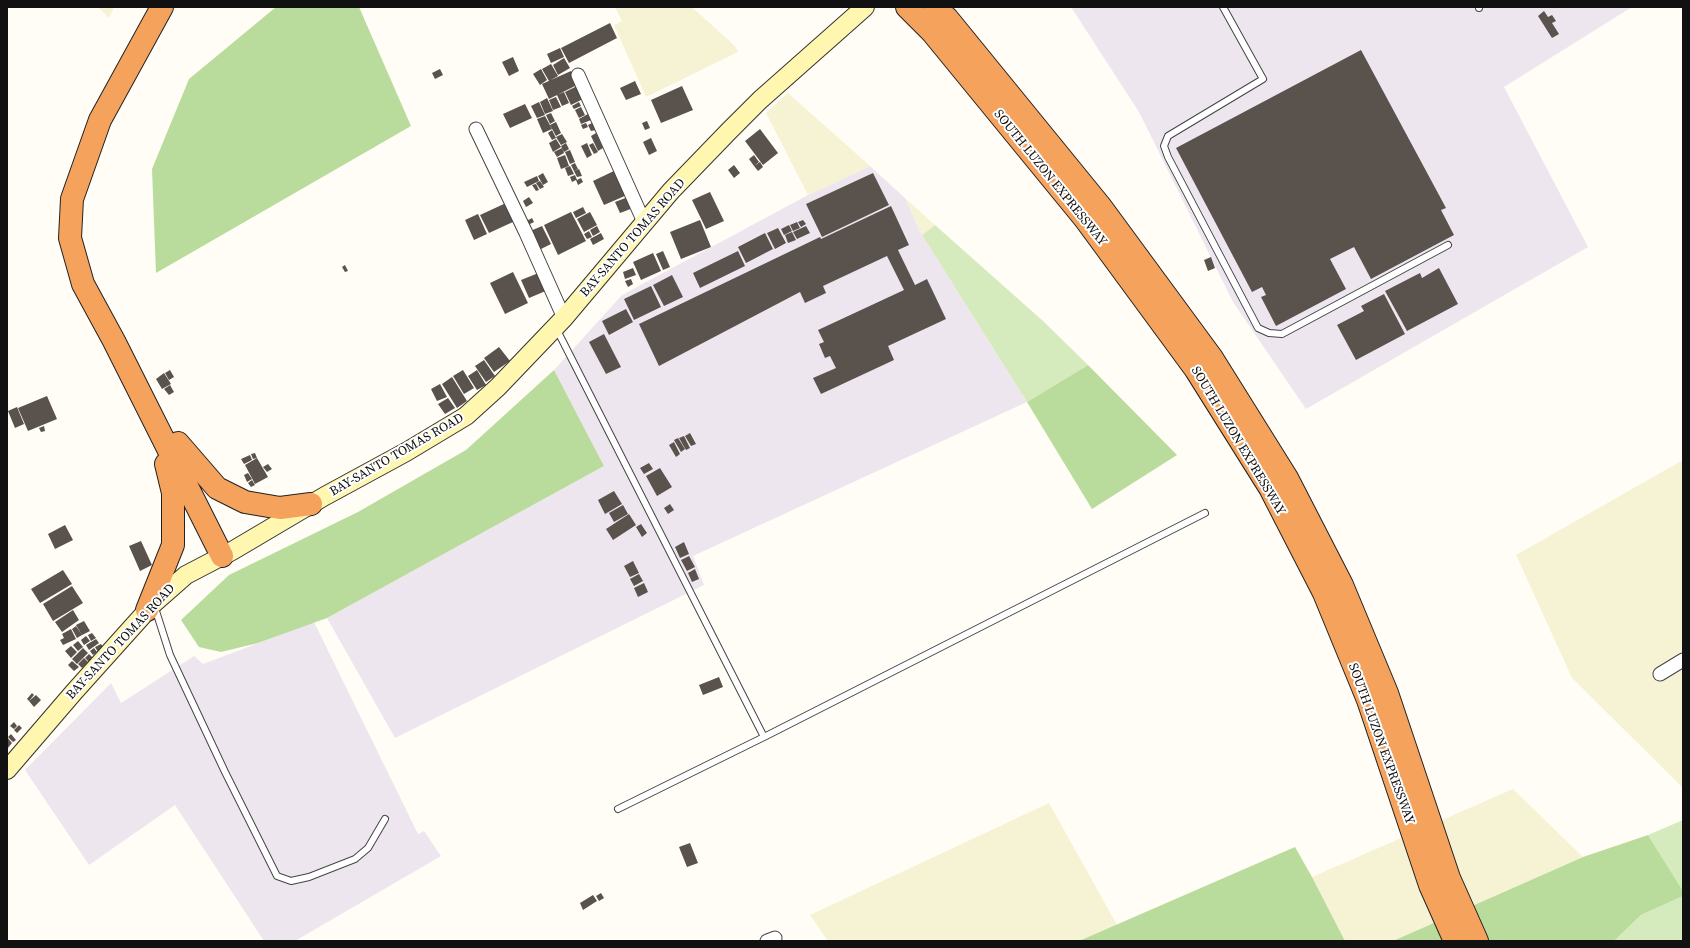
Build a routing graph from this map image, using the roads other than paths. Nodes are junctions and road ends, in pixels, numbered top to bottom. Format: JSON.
{"nodes":[{"id":1,"x":162,"y":7,"type":"edge"},
{"id":2,"x":176,"y":7,"type":"edge"},
{"id":3,"x":865,"y":7,"type":"edge"},
{"id":4,"x":907,"y":7,"type":"edge"},
{"id":5,"x":1224,"y":7,"type":"edge"},
{"id":6,"x":938,"y":19,"type":"edge"},
{"id":7,"x":578,"y":75,"type":"dead end"},
{"id":8,"x":476,"y":129,"type":"dead end"},
{"id":9,"x":644,"y":222,"type":"junction"},
{"id":10,"x":1448,"y":246,"type":"dead end"},
{"id":11,"x":560,"y":323,"type":"junction"},
{"id":12,"x":159,"y":432,"type":"junction"},
{"id":13,"x":178,"y":443,"type":"junction"},
{"id":14,"x":311,"y":504,"type":"junction"},
{"id":15,"x":1205,"y":513,"type":"dead end"},
{"id":16,"x":227,"y":554,"type":"junction"},
{"id":17,"x":150,"y":607,"type":"junction"},
{"id":18,"x":1683,"y":660,"type":"edge"},
{"id":19,"x":1660,"y":674,"type":"dead end"},
{"id":20,"x":764,"y":737,"type":"junction"},
{"id":21,"x":7,"y":770,"type":"edge"},
{"id":22,"x":618,"y":809,"type":"dead end"},
{"id":23,"x":385,"y":819,"type":"dead end"},
{"id":24,"x":1455,"y":941,"type":"edge"},
{"id":25,"x":1477,"y":941,"type":"edge"}],
"edges":[{"from":1,"to":12,"type":"highway"},
{"from":2,"to":13,"type":"highway"},
{"from":3,"to":9,"type":"main road","name":"BAY-SANTO TOMAS ROAD"},
{"from":4,"to":6,"type":"highway","name":"SOUTH LUZON EXPRESSWAY"},
{"from":5,"to":10,"type":"lane"},
{"from":6,"to":24,"type":"highway","name":"SOUTH LUZON EXPRESSWAY"},
{"from":6,"to":25,"type":"highway","name":"SOUTH LUZON EXPRESSWAY"},
{"from":7,"to":9,"type":"street"},
{"from":8,"to":11,"type":"street"},
{"from":9,"to":11,"type":"main road","name":"BAY-SANTO TOMAS ROAD"},
{"from":11,"to":14,"type":"main road","name":"BAY-SANTO TOMAS ROAD"},
{"from":11,"to":20,"type":"lane"},
{"from":12,"to":16,"type":"highway"},
{"from":12,"to":17,"type":"highway"},
{"from":13,"to":14,"type":"highway"},
{"from":13,"to":16,"type":"highway"},
{"from":14,"to":16,"type":"main road","name":"BAY-SANTO TOMAS ROAD"},
{"from":15,"to":20,"type":"lane"},
{"from":16,"to":17,"type":"main road","name":"BAY-SANTO TOMAS ROAD"},
{"from":17,"to":21,"type":"main road","name":"BAY-SANTO TOMAS ROAD"},
{"from":17,"to":23,"type":"lane"},
{"from":18,"to":19,"type":"street"},
{"from":20,"to":22,"type":"lane"}]}
